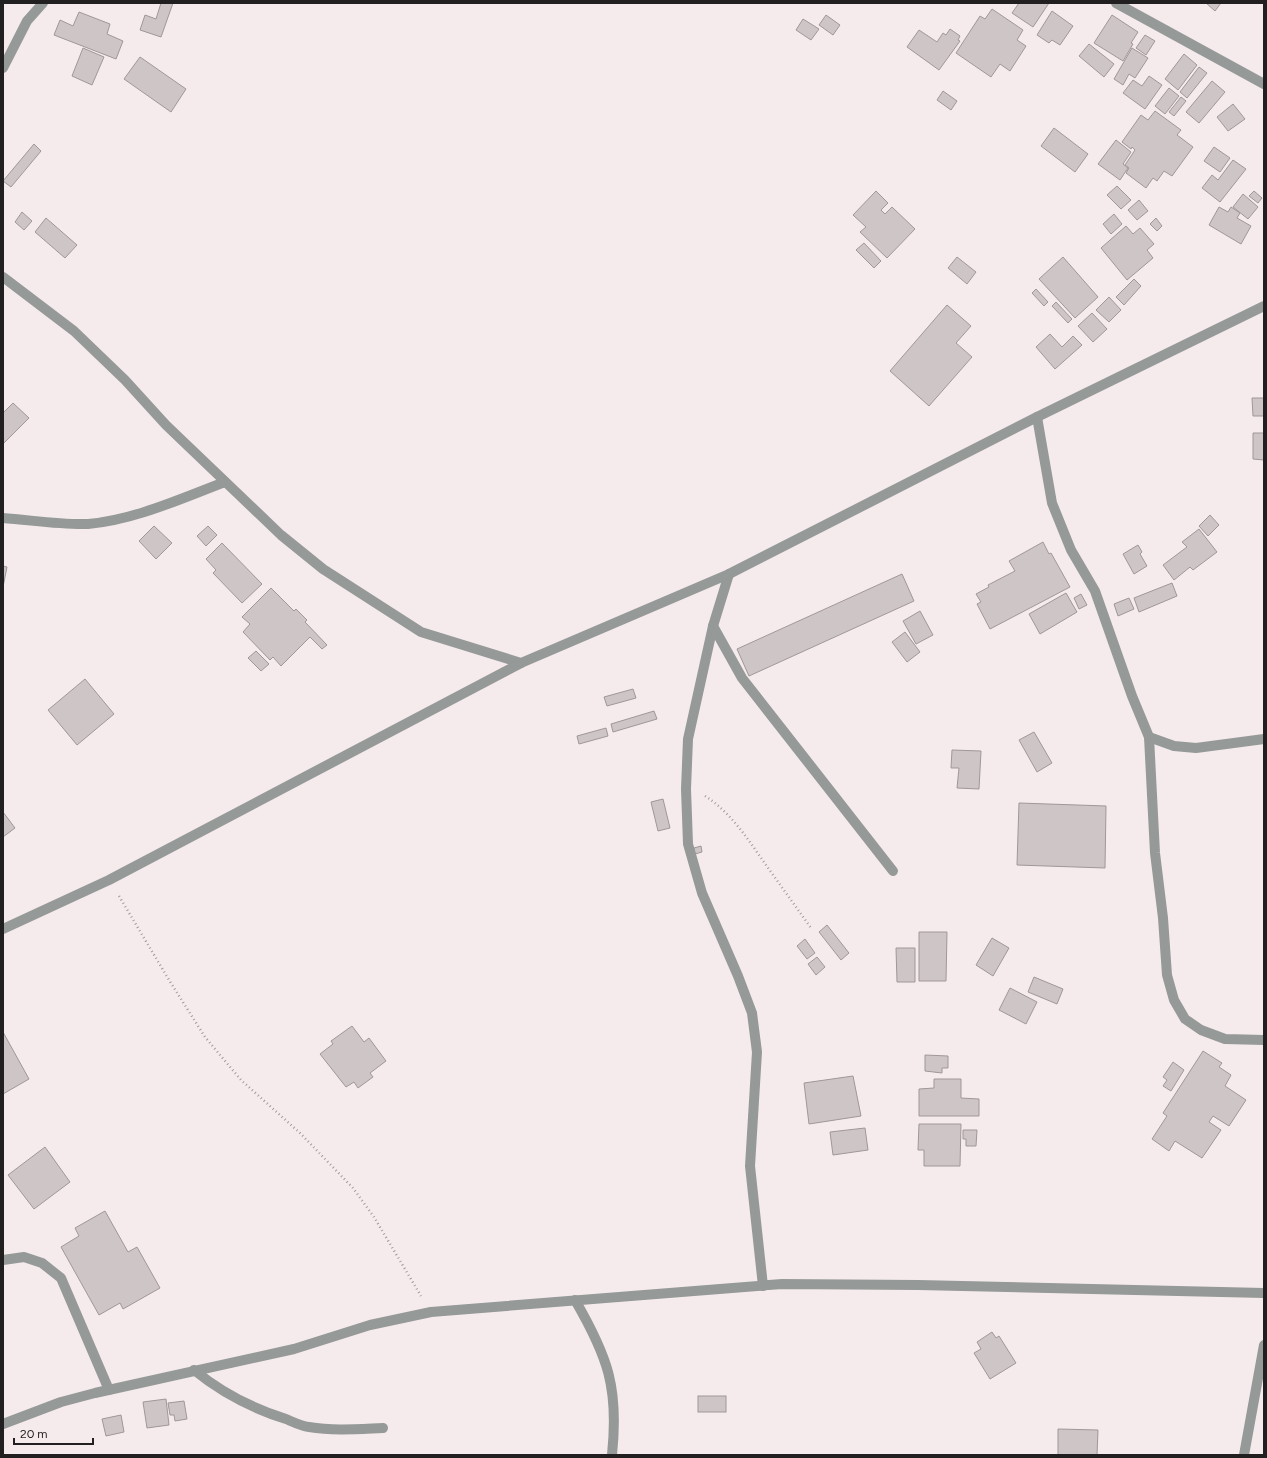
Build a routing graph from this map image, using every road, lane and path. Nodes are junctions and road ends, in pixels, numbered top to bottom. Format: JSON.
{"nodes":[{"id":1,"x":43,"y":3,"type":"edge"},
{"id":2,"x":1116,"y":3,"type":"edge"},
{"id":3,"x":3,"y":68,"type":"edge"},
{"id":4,"x":1264,"y":84,"type":"edge"},
{"id":5,"x":3,"y":277,"type":"edge"},
{"id":6,"x":1264,"y":306,"type":"edge"},
{"id":7,"x":1037,"y":417,"type":"junction"},
{"id":8,"x":225,"y":482,"type":"junction"},
{"id":9,"x":3,"y":518,"type":"edge"},
{"id":10,"x":728,"y":574,"type":"junction"},
{"id":11,"x":713,"y":626,"type":"junction"},
{"id":12,"x":521,"y":663,"type":"junction"},
{"id":13,"x":1149,"y":737,"type":"junction"},
{"id":14,"x":1264,"y":739,"type":"edge"},
{"id":15,"x":686,"y":789,"type":"junction"},
{"id":16,"x":893,"y":871,"type":"dead end"},
{"id":17,"x":109,"y":880,"type":"junction"},
{"id":18,"x":811,"y":928,"type":"dead end"},
{"id":19,"x":3,"y":929,"type":"edge"},
{"id":20,"x":1264,"y":1040,"type":"edge"},
{"id":21,"x":3,"y":1260,"type":"edge"},
{"id":22,"x":763,"y":1286,"type":"junction"},
{"id":23,"x":1264,"y":1293,"type":"edge"},
{"id":24,"x":575,"y":1300,"type":"junction"},
{"id":25,"x":431,"y":1312,"type":"junction"},
{"id":26,"x":1264,"y":1345,"type":"edge"},
{"id":27,"x":194,"y":1370,"type":"junction"},
{"id":28,"x":108,"y":1390,"type":"junction"},
{"id":29,"x":3,"y":1424,"type":"edge"},
{"id":30,"x":383,"y":1428,"type":"dead end"},
{"id":31,"x":612,"y":1455,"type":"edge"},
{"id":32,"x":1244,"y":1455,"type":"edge"}],
"edges":[{"from":1,"to":3,"type":"street"},
{"from":2,"to":4,"type":"street"},
{"from":5,"to":8,"type":"street"},
{"from":6,"to":7,"type":"street"},
{"from":7,"to":10,"type":"street"},
{"from":7,"to":13,"type":"street"},
{"from":8,"to":9,"type":"street"},
{"from":8,"to":12,"type":"street"},
{"from":10,"to":11,"type":"street"},
{"from":10,"to":12,"type":"street"},
{"from":11,"to":15,"type":"street"},
{"from":11,"to":16,"type":"street"},
{"from":12,"to":17,"type":"street"},
{"from":13,"to":14,"type":"street"},
{"from":13,"to":20,"type":"street"},
{"from":15,"to":18,"type":"path"},
{"from":15,"to":22,"type":"street"},
{"from":17,"to":19,"type":"street"},
{"from":17,"to":25,"type":"path"},
{"from":21,"to":28,"type":"street"},
{"from":22,"to":23,"type":"street"},
{"from":22,"to":24,"type":"street"},
{"from":24,"to":25,"type":"street"},
{"from":24,"to":31,"type":"street"},
{"from":25,"to":27,"type":"street"},
{"from":26,"to":32,"type":"street"},
{"from":27,"to":28,"type":"street"},
{"from":27,"to":30,"type":"street"},
{"from":28,"to":29,"type":"street"}]}
